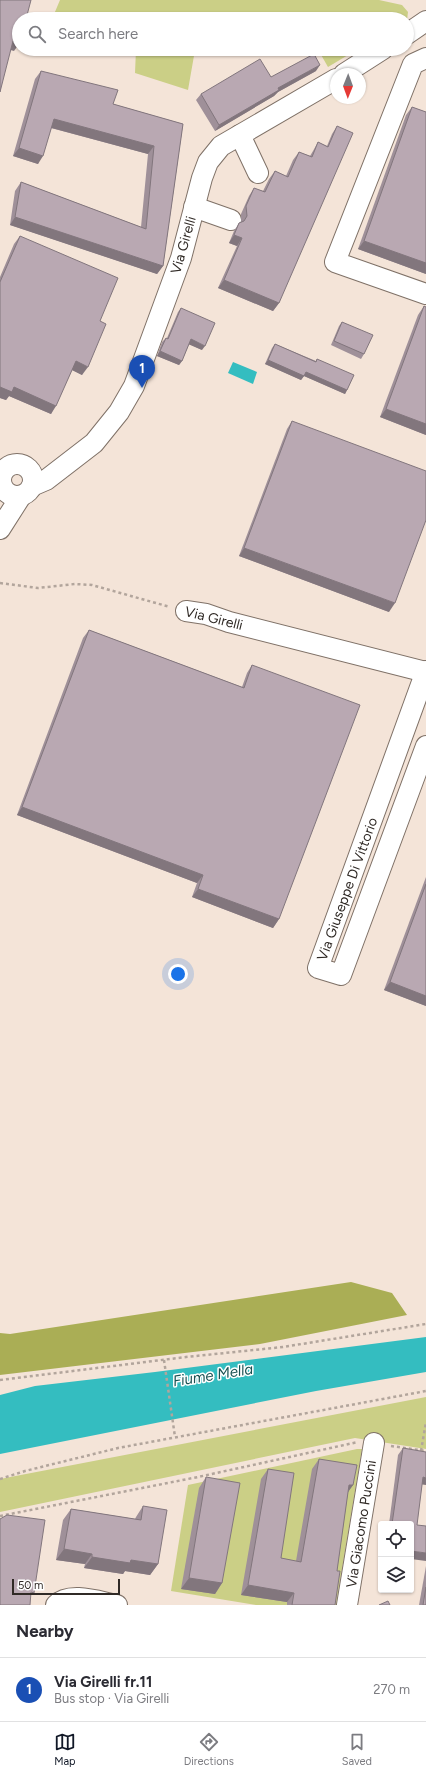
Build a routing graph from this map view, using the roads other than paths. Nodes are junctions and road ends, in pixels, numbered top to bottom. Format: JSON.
{"nodes":[{"id":1,"x":426,"y":21,"type":"edge"},
{"id":2,"x":414,"y":29,"type":"edge"},
{"id":3,"x":372,"y":56,"type":"edge"},
{"id":4,"x":426,"y":58,"type":"edge"},
{"id":5,"x":353,"y":68,"type":"edge"},
{"id":6,"x":330,"y":82,"type":"edge"},
{"id":7,"x":240,"y":135,"type":"junction"},
{"id":8,"x":258,"y":173,"type":"dead end"},
{"id":9,"x":194,"y":207,"type":"junction"},
{"id":10,"x":232,"y":220,"type":"dead end"},
{"id":11,"x":426,"y":294,"type":"edge"},
{"id":12,"x":2,"y":476,"type":"edge"},
{"id":13,"x":27,"y":483,"type":"junction"},
{"id":14,"x":0,"y":529,"type":"edge"},
{"id":15,"x":186,"y":611,"type":"road end"},
{"id":16,"x":426,"y":671,"type":"edge"},
{"id":17,"x":426,"y":746,"type":"edge"},
{"id":18,"x":374,"y":1443,"type":"road end"},
{"id":19,"x":56,"y":1605,"type":"edge"},
{"id":20,"x":117,"y":1605,"type":"edge"},
{"id":21,"x":347,"y":1605,"type":"edge"}],
"edges":[{"from":1,"to":2,"type":"street"},
{"from":3,"to":5,"type":"street"},
{"from":4,"to":11,"type":"street"},
{"from":6,"to":7,"type":"street","name":"Via Girelli"},
{"from":7,"to":8,"type":"street"},
{"from":7,"to":9,"type":"street","name":"Via Girelli"},
{"from":9,"to":10,"type":"street"},
{"from":9,"to":13,"type":"street","name":"Via Girelli"},
{"from":12,"to":13,"type":"street"},
{"from":12,"to":13,"type":"street"},
{"from":13,"to":14,"type":"street"},
{"from":15,"to":16,"type":"street","name":"Via Girelli"},
{"from":16,"to":17,"type":"street","name":"Via Giuseppe Di Vittorio"},
{"from":18,"to":21,"type":"street","name":"Via Giacomo Puccini"},
{"from":19,"to":20,"type":"street"}]}
